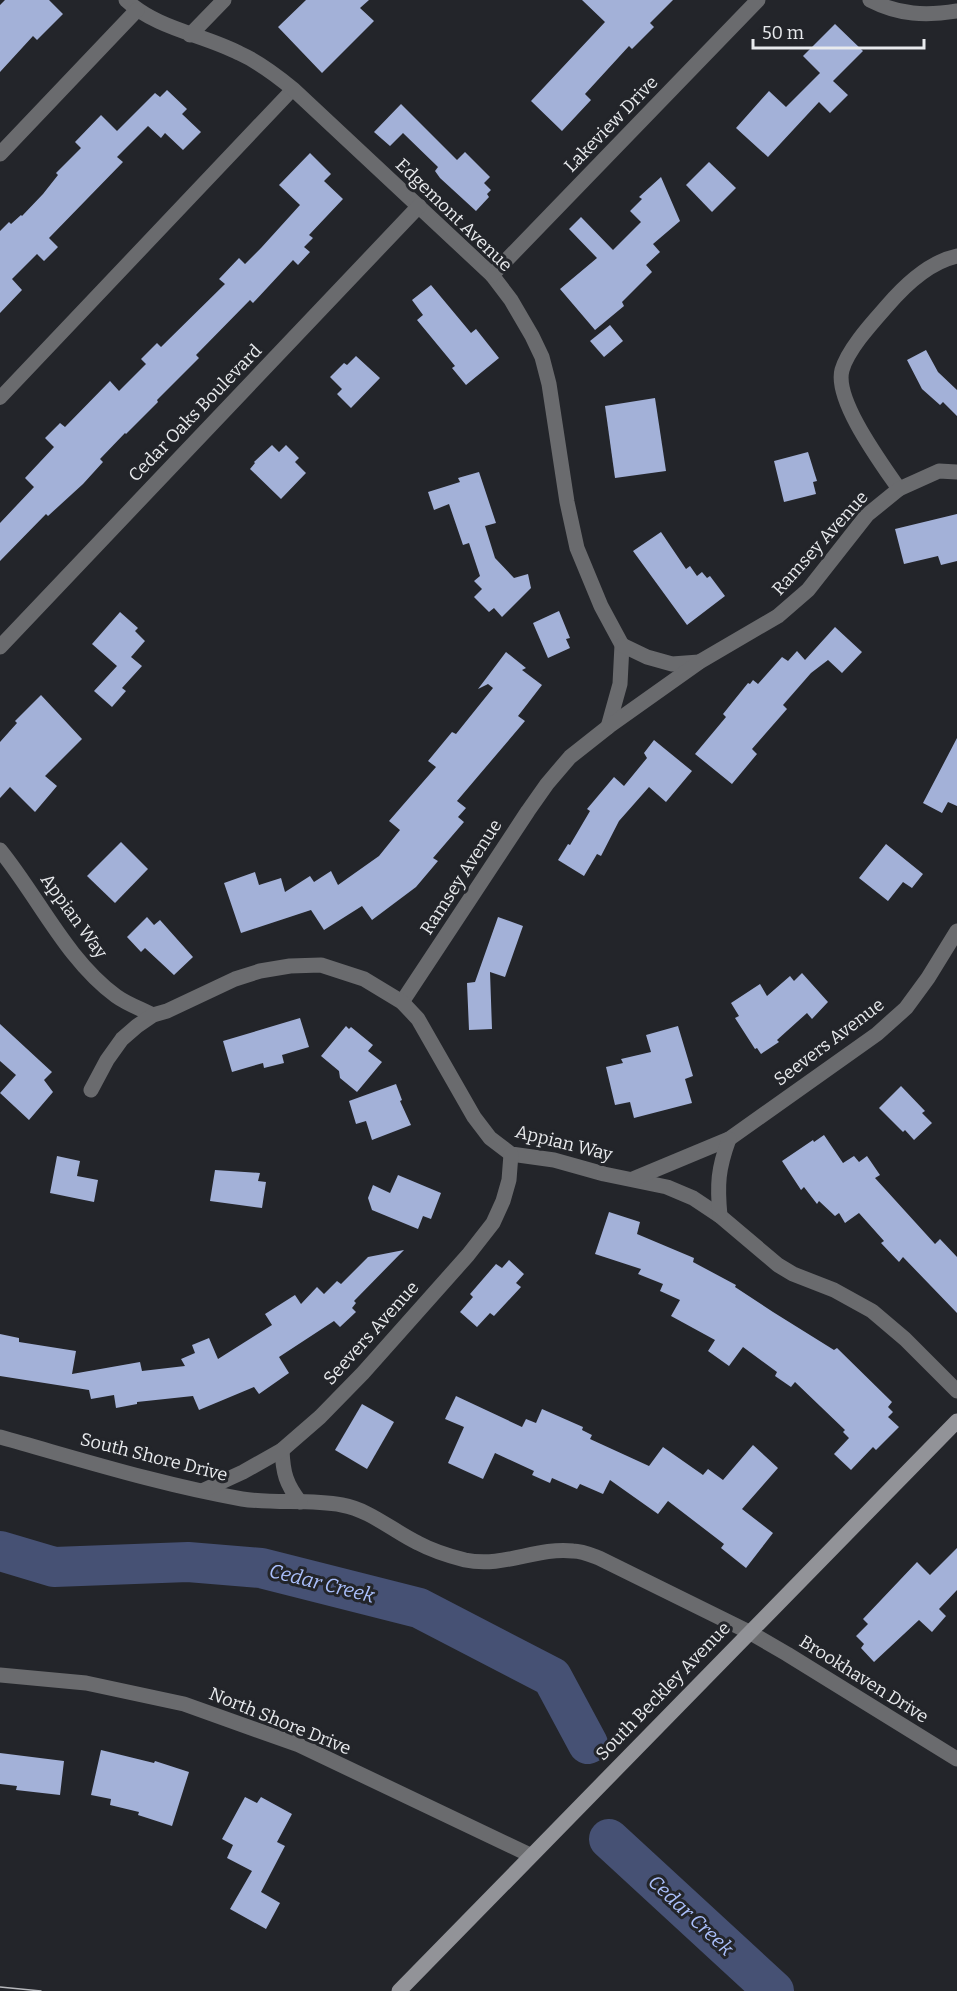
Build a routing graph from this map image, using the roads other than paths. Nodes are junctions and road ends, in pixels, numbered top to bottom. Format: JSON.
{"nodes":[{"id":1,"x":224,"y":0,"type":"edge"},
{"id":2,"x":758,"y":0,"type":"edge"},
{"id":3,"x":870,"y":0,"type":"edge"},
{"id":4,"x":131,"y":5,"type":"edge"},
{"id":5,"x":957,"y":11,"type":"edge"},
{"id":6,"x":190,"y":35,"type":"junction"},
{"id":7,"x":294,"y":89,"type":"junction"},
{"id":8,"x":0,"y":154,"type":"edge"},
{"id":9,"x":419,"y":206,"type":"junction"},
{"id":10,"x":957,"y":256,"type":"edge"},
{"id":11,"x":492,"y":276,"type":"junction"},
{"id":12,"x":0,"y":398,"type":"edge"},
{"id":13,"x":957,"y":471,"type":"edge"},
{"id":14,"x":898,"y":489,"type":"junction"},
{"id":15,"x":621,"y":645,"type":"junction"},
{"id":16,"x":0,"y":647,"type":"edge"},
{"id":17,"x":701,"y":661,"type":"junction"},
{"id":18,"x":608,"y":727,"type":"junction"},
{"id":19,"x":0,"y":850,"type":"edge"},
{"id":20,"x":957,"y":931,"type":"edge"},
{"id":21,"x":402,"y":1002,"type":"junction"},
{"id":22,"x":153,"y":1016,"type":"junction"},
{"id":23,"x":91,"y":1090,"type":"dead end"},
{"id":24,"x":729,"y":1139,"type":"junction"},
{"id":25,"x":511,"y":1154,"type":"junction"},
{"id":26,"x":633,"y":1179,"type":"junction"},
{"id":27,"x":720,"y":1216,"type":"junction"},
{"id":28,"x":957,"y":1391,"type":"edge"},
{"id":29,"x":957,"y":1421,"type":"edge"},
{"id":30,"x":0,"y":1437,"type":"edge"},
{"id":31,"x":282,"y":1450,"type":"junction"},
{"id":32,"x":204,"y":1490,"type":"junction"},
{"id":33,"x":300,"y":1502,"type":"junction"},
{"id":34,"x":749,"y":1632,"type":"junction"},
{"id":35,"x":0,"y":1675,"type":"edge"},
{"id":36,"x":957,"y":1759,"type":"edge"},
{"id":37,"x":531,"y":1855,"type":"junction"},
{"id":38,"x":399,"y":1991,"type":"edge"}],
"edges":[{"from":1,"to":6,"type":"street"},
{"from":2,"to":11,"type":"street","name":"Lakeview Drive"},
{"from":3,"to":5,"type":"street"},
{"from":4,"to":6,"type":"street","name":"Edgemont Avenue"},
{"from":4,"to":8,"type":"street"},
{"from":6,"to":7,"type":"street","name":"Edgemont Avenue"},
{"from":7,"to":9,"type":"street","name":"Edgemont Avenue"},
{"from":7,"to":12,"type":"lane"},
{"from":9,"to":11,"type":"street","name":"Edgemont Avenue"},
{"from":9,"to":16,"type":"street","name":"Cedar Oaks Boulevard"},
{"from":10,"to":14,"type":"street"},
{"from":11,"to":15,"type":"street","name":"Edgemont Avenue"},
{"from":13,"to":14,"type":"street","name":"Ramsey Avenue"},
{"from":14,"to":17,"type":"street","name":"Ramsey Avenue"},
{"from":15,"to":17,"type":"street"},
{"from":15,"to":18,"type":"street","name":"Edgemont Avenue"},
{"from":17,"to":18,"type":"street","name":"Ramsey Avenue"},
{"from":18,"to":21,"type":"street","name":"Ramsey Avenue"},
{"from":19,"to":22,"type":"street","name":"Appian Way"},
{"from":20,"to":24,"type":"street","name":"Seevers Avenue"},
{"from":21,"to":22,"type":"street","name":"Appian Way"},
{"from":21,"to":25,"type":"street","name":"Appian Way"},
{"from":22,"to":23,"type":"street","name":"Appian Way"},
{"from":24,"to":26,"type":"street","name":"Seevers Avenue"},
{"from":24,"to":27,"type":"street"},
{"from":25,"to":26,"type":"street","name":"Appian Way"},
{"from":25,"to":31,"type":"street","name":"Seevers Avenue"},
{"from":26,"to":27,"type":"street","name":"Appian Way"},
{"from":27,"to":28,"type":"street","name":"Appian Way"},
{"from":29,"to":34,"type":"street","name":"South Beckley Avenue"},
{"from":30,"to":32,"type":"street","name":"South Shore Drive"},
{"from":31,"to":32,"type":"street","name":"Seevers Avenue"},
{"from":31,"to":33,"type":"street"},
{"from":32,"to":33,"type":"street","name":"South Shore Drive"},
{"from":33,"to":34,"type":"street","name":"South Shore Drive"},
{"from":34,"to":36,"type":"street","name":"Brookhaven Drive"},
{"from":34,"to":37,"type":"street","name":"South Beckley Avenue"},
{"from":35,"to":37,"type":"street","name":"North Shore Drive"},
{"from":37,"to":38,"type":"street","name":"South Beckley Avenue"}]}
